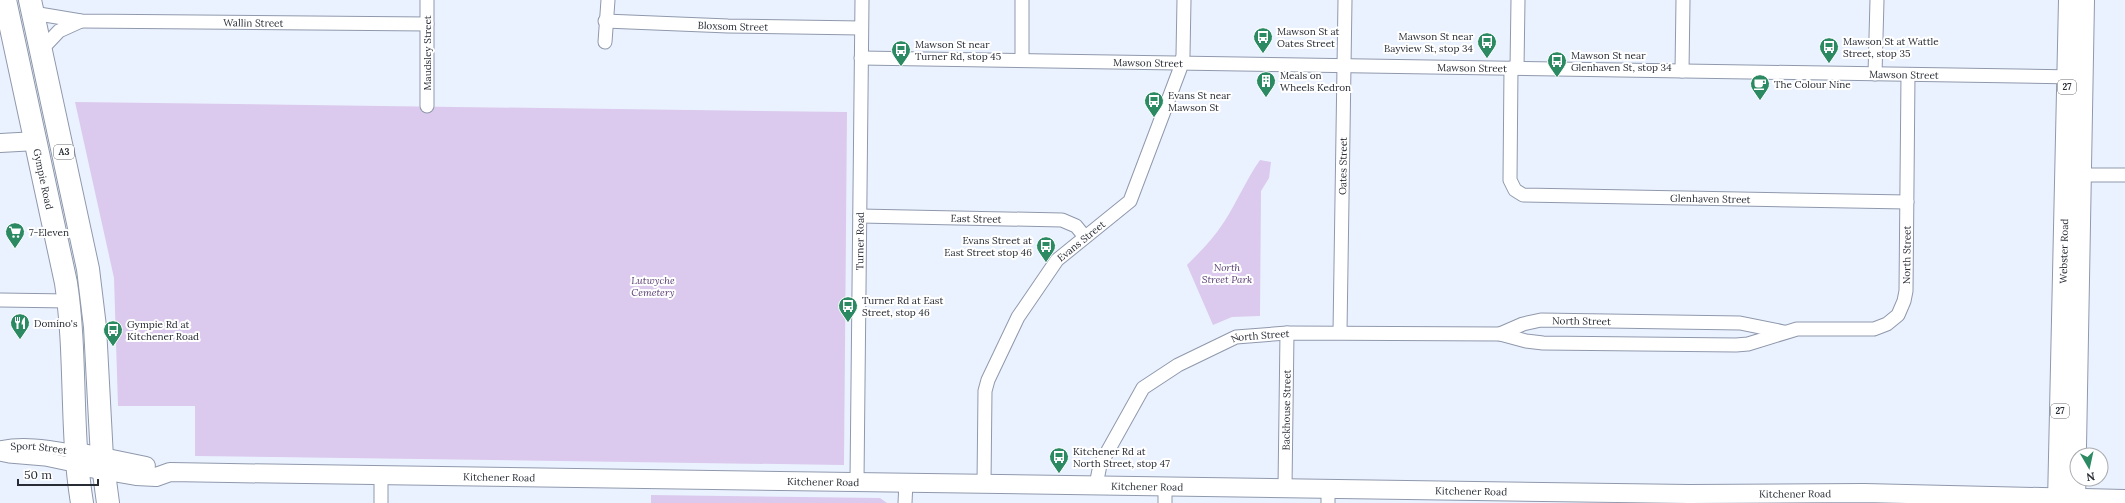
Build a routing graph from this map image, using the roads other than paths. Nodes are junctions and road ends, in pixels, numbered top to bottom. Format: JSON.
{"nodes":[{"id":1,"x":6,"y":0,"type":"edge"},
{"id":2,"x":427,"y":0,"type":"edge"},
{"id":3,"x":608,"y":0,"type":"edge"},
{"id":4,"x":862,"y":0,"type":"edge"},
{"id":5,"x":1022,"y":0,"type":"edge"},
{"id":6,"x":1184,"y":0,"type":"edge"},
{"id":7,"x":1345,"y":0,"type":"edge"},
{"id":8,"x":1518,"y":0,"type":"edge"},
{"id":9,"x":1683,"y":0,"type":"edge"},
{"id":10,"x":1877,"y":0,"type":"edge"},
{"id":11,"x":2069,"y":0,"type":"edge"},
{"id":12,"x":2084,"y":0,"type":"edge"},
{"id":13,"x":32,"y":6,"type":"edge"},
{"id":14,"x":81,"y":20,"type":"junction"},
{"id":15,"x":605,"y":22,"type":"junction"},
{"id":16,"x":427,"y":24,"type":"junction"},
{"id":17,"x":861,"y":28,"type":"junction"},
{"id":18,"x":606,"y":42,"type":"dead end"},
{"id":19,"x":41,"y":50,"type":"junction"},
{"id":20,"x":861,"y":58,"type":"junction"},
{"id":21,"x":1022,"y":59,"type":"junction"},
{"id":22,"x":1182,"y":62,"type":"junction"},
{"id":23,"x":1344,"y":65,"type":"junction"},
{"id":24,"x":1514,"y":68,"type":"junction"},
{"id":25,"x":1682,"y":70,"type":"junction"},
{"id":26,"x":1875,"y":74,"type":"junction"},
{"id":27,"x":1908,"y":75,"type":"junction"},
{"id":28,"x":2075,"y":77,"type":"junction"},
{"id":29,"x":427,"y":106,"type":"dead end"},
{"id":30,"x":37,"y":141,"type":"junction"},
{"id":31,"x":0,"y":143,"type":"edge"},
{"id":32,"x":2073,"y":175,"type":"junction"},
{"id":33,"x":2125,"y":175,"type":"edge"},
{"id":34,"x":1907,"y":202,"type":"junction"},
{"id":35,"x":860,"y":216,"type":"junction"},
{"id":36,"x":1085,"y":237,"type":"junction"},
{"id":37,"x":0,"y":300,"type":"edge"},
{"id":38,"x":69,"y":301,"type":"junction"},
{"id":39,"x":1340,"y":332,"type":"junction"},
{"id":40,"x":1784,"y":332,"type":"junction"},
{"id":41,"x":1287,"y":333,"type":"junction"},
{"id":42,"x":1500,"y":334,"type":"junction"},
{"id":43,"x":0,"y":448,"type":"edge"},
{"id":44,"x":0,"y":454,"type":"edge"},
{"id":45,"x":78,"y":459,"type":"junction"},
{"id":46,"x":103,"y":465,"type":"junction"},
{"id":47,"x":381,"y":475,"type":"junction"},
{"id":48,"x":857,"y":481,"type":"junction"},
{"id":49,"x":906,"y":482,"type":"junction"},
{"id":50,"x":984,"y":483,"type":"junction"},
{"id":51,"x":1096,"y":485,"type":"junction"},
{"id":52,"x":1165,"y":485,"type":"junction"},
{"id":53,"x":1285,"y":487,"type":"junction"},
{"id":54,"x":1328,"y":495,"type":"edge"},
{"id":55,"x":1864,"y":498,"type":"edge"},
{"id":56,"x":2125,"y":499,"type":"edge"},
{"id":57,"x":2067,"y":501,"type":"edge"},
{"id":58,"x":82,"y":503,"type":"edge"},
{"id":59,"x":108,"y":503,"type":"edge"},
{"id":60,"x":381,"y":503,"type":"edge"},
{"id":61,"x":905,"y":503,"type":"edge"},
{"id":62,"x":1165,"y":503,"type":"edge"}],
"edges":[{"from":1,"to":30,"type":"highway","name":"Gympie Road","number":"A3"},
{"from":2,"to":16,"type":"street","name":"Maudsley Street"},
{"from":3,"to":15,"type":"street"},
{"from":4,"to":17,"type":"street","name":"Turner Road"},
{"from":5,"to":21,"type":"street"},
{"from":6,"to":22,"type":"street","name":"Evans Street"},
{"from":7,"to":23,"type":"street","name":"Oates Street"},
{"from":8,"to":24,"type":"street","name":"Glenhaven Street"},
{"from":9,"to":25,"type":"street"},
{"from":10,"to":26,"type":"street"},
{"from":11,"to":28,"type":"main road","name":"Webster Road","number":"27"},
{"from":12,"to":28,"type":"main road","name":"Webster Road","number":"27"},
{"from":13,"to":14,"type":"street","name":"Wallin Street"},
{"from":13,"to":19,"type":"highway","number":"A3"},
{"from":14,"to":16,"type":"street","name":"Wallin Street"},
{"from":14,"to":19,"type":"street","name":"Wallin Street"},
{"from":15,"to":17,"type":"street","name":"Bloxsom Street"},
{"from":15,"to":18,"type":"street"},
{"from":16,"to":29,"type":"street","name":"Maudsley Street"},
{"from":17,"to":20,"type":"street","name":"Turner Road"},
{"from":19,"to":46,"type":"highway","number":"A3"},
{"from":20,"to":21,"type":"street","name":"Mawson Street"},
{"from":20,"to":35,"type":"street","name":"Turner Road"},
{"from":21,"to":22,"type":"street","name":"Mawson Street"},
{"from":22,"to":23,"type":"street","name":"Mawson Street"},
{"from":22,"to":36,"type":"street","name":"Evans Street"},
{"from":23,"to":24,"type":"street","name":"Mawson Street"},
{"from":23,"to":39,"type":"street","name":"Oates Street"},
{"from":24,"to":25,"type":"street","name":"Mawson Street"},
{"from":24,"to":34,"type":"street","name":"Glenhaven Street"},
{"from":25,"to":26,"type":"street","name":"Mawson Street"},
{"from":26,"to":27,"type":"street","name":"Mawson Street"},
{"from":27,"to":28,"type":"street","name":"Mawson Street"},
{"from":27,"to":34,"type":"street","name":"North Street"},
{"from":28,"to":32,"type":"main road","name":"Webster Road","number":"27"},
{"from":30,"to":31,"type":"street"},
{"from":30,"to":38,"type":"highway","name":"Gympie Road","number":"A3"},
{"from":32,"to":33,"type":"street"},
{"from":32,"to":57,"type":"main road","name":"Webster Road","number":"27"},
{"from":34,"to":40,"type":"street","name":"North Street"},
{"from":35,"to":36,"type":"street","name":"East Street"},
{"from":35,"to":48,"type":"street","name":"Turner Road"},
{"from":36,"to":50,"type":"street","name":"Evans Street"},
{"from":37,"to":38,"type":"street"},
{"from":38,"to":45,"type":"highway","name":"Gympie Road","number":"A3"},
{"from":39,"to":41,"type":"street","name":"North Street"},
{"from":39,"to":42,"type":"street","name":"North Street"},
{"from":40,"to":42,"type":"street","name":"North Street"},
{"from":40,"to":42,"type":"street","name":"North Street"},
{"from":41,"to":51,"type":"street","name":"North Street"},
{"from":41,"to":53,"type":"street","name":"Backhouse Street"},
{"from":43,"to":45,"type":"street","name":"Sport Street"},
{"from":44,"to":45,"type":"street","name":"Sport Street"},
{"from":45,"to":46,"type":"street","name":"Kitchener Road"},
{"from":45,"to":58,"type":"highway","name":"Gympie Road","number":"A3"},
{"from":46,"to":47,"type":"street","name":"Kitchener Road"},
{"from":46,"to":59,"type":"highway","number":"A3"},
{"from":47,"to":48,"type":"street","name":"Kitchener Road"},
{"from":47,"to":60,"type":"street"},
{"from":48,"to":49,"type":"street","name":"Kitchener Road"},
{"from":49,"to":50,"type":"street","name":"Kitchener Road"},
{"from":49,"to":61,"type":"street"},
{"from":50,"to":51,"type":"street","name":"Kitchener Road"},
{"from":51,"to":52,"type":"street","name":"Kitchener Road"},
{"from":52,"to":53,"type":"street","name":"Kitchener Road"},
{"from":52,"to":62,"type":"street"},
{"from":53,"to":54,"type":"street","name":"Kitchener Road"},
{"from":54,"to":55,"type":"street","name":"Kitchener Road"},
{"from":55,"to":57,"type":"street","name":"Kitchener Road"},
{"from":56,"to":57,"type":"street","name":"Kitchener Road"}]}
